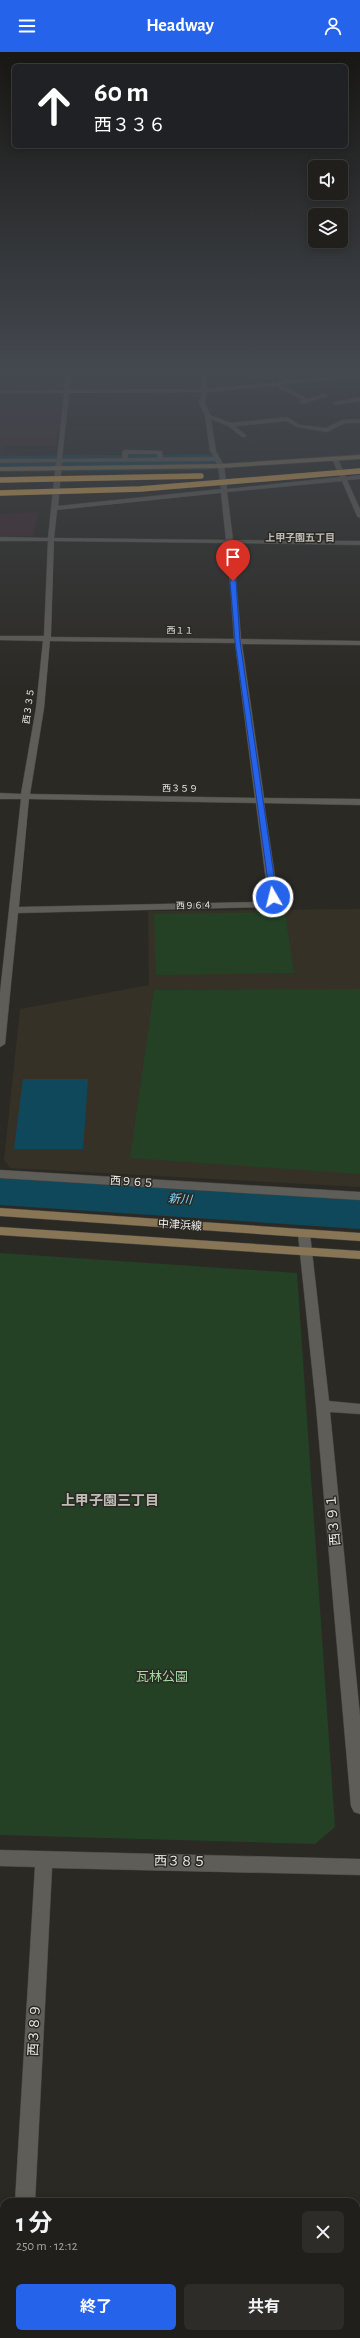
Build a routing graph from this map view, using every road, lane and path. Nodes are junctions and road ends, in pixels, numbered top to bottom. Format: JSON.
{"nodes":[{"id":1,"x":58,"y":477,"type":"edge"},
{"id":2,"x":171,"y":477,"type":"edge"},
{"id":3,"x":222,"y":477,"type":"edge"},
{"id":4,"x":291,"y":477,"type":"edge"},
{"id":5,"x":360,"y":477,"type":"edge"},
{"id":6,"x":344,"y":478,"type":"junction"},
{"id":7,"x":0,"y":480,"type":"edge"},
{"id":8,"x":223,"y":490,"type":"junction"},
{"id":9,"x":0,"y":493,"type":"edge"},
{"id":10,"x":55,"y":508,"type":"junction"},
{"id":11,"x":360,"y":516,"type":"edge"},
{"id":12,"x":0,"y":539,"type":"edge"},
{"id":13,"x":51,"y":540,"type":"junction"},
{"id":14,"x":230,"y":542,"type":"junction"},
{"id":15,"x":360,"y":543,"type":"edge"},
{"id":16,"x":0,"y":638,"type":"edge"},
{"id":17,"x":47,"y":638,"type":"junction"},
{"id":18,"x":238,"y":641,"type":"junction"},
{"id":19,"x":360,"y":643,"type":"edge"},
{"id":20,"x":0,"y":796,"type":"edge"},
{"id":21,"x":25,"y":797,"type":"junction"},
{"id":22,"x":260,"y":800,"type":"junction"},
{"id":23,"x":360,"y":802,"type":"edge"},
{"id":24,"x":15,"y":910,"type":"junction"},
{"id":25,"x":0,"y":1044,"type":"edge"},
{"id":26,"x":0,"y":1174,"type":"edge"},
{"id":27,"x":360,"y":1196,"type":"edge"},
{"id":28,"x":0,"y":1212,"type":"edge"},
{"id":29,"x":0,"y":1231,"type":"edge"},
{"id":30,"x":304,"y":1234,"type":"junction"},
{"id":31,"x":360,"y":1238,"type":"edge"},
{"id":32,"x":307,"y":1251,"type":"junction"},
{"id":33,"x":360,"y":1255,"type":"edge"},
{"id":34,"x":323,"y":1406,"type":"junction"},
{"id":35,"x":360,"y":1408,"type":"edge"},
{"id":36,"x":360,"y":1806,"type":"edge"},
{"id":37,"x":0,"y":1858,"type":"edge"},
{"id":38,"x":44,"y":1859,"type":"junction"},
{"id":39,"x":360,"y":1867,"type":"edge"},
{"id":40,"x":25,"y":2198,"type":"edge"}],
"edges":[{"from":1,"to":10,"type":"street","name":"西３３５"},
{"from":2,"to":7,"type":"highway","bridge":true},
{"from":3,"to":8,"type":"street"},
{"from":4,"to":9,"type":"highway","bridge":true},
{"from":5,"to":6,"type":"street"},
{"from":6,"to":8,"type":"street"},
{"from":6,"to":11,"type":"street"},
{"from":8,"to":10,"type":"street"},
{"from":8,"to":14,"type":"street"},
{"from":10,"to":13,"type":"street","name":"西３３５"},
{"from":12,"to":13,"type":"street"},
{"from":13,"to":14,"type":"street"},
{"from":13,"to":17,"type":"street","name":"西３３５"},
{"from":14,"to":15,"type":"street"},
{"from":14,"to":18,"type":"street"},
{"from":16,"to":17,"type":"street","name":"西１１"},
{"from":17,"to":18,"type":"street","name":"西１１"},
{"from":17,"to":21,"type":"street","name":"西３３５"},
{"from":18,"to":19,"type":"street","name":"西１１"},
{"from":18,"to":22,"type":"street"},
{"from":20,"to":21,"type":"street","name":"西３５９"},
{"from":21,"to":22,"type":"street","name":"西３５９"},
{"from":21,"to":24,"type":"street","name":"西３３５"},
{"from":22,"to":23,"type":"street","name":"西３５９"},
{"from":22,"to":24,"type":"street","name":"西９６４"},
{"from":24,"to":25,"type":"street","name":"西３３５"},
{"from":26,"to":27,"type":"street","name":"西９６５"},
{"from":28,"to":30,"type":"main road","name":"中津浜線"},
{"from":29,"to":32,"type":"main road","name":"中津浜線"},
{"from":30,"to":31,"type":"main road","name":"中津浜線"},
{"from":30,"to":32,"type":"street","name":"西３９１"},
{"from":32,"to":33,"type":"main road","name":"中津浜線"},
{"from":32,"to":34,"type":"street","name":"西３９１"},
{"from":34,"to":35,"type":"street"},
{"from":34,"to":36,"type":"street","name":"西３９１"},
{"from":37,"to":38,"type":"street","name":"西３８５"},
{"from":38,"to":39,"type":"street","name":"西３８５"},
{"from":38,"to":40,"type":"street","name":"西３８９"}]}
